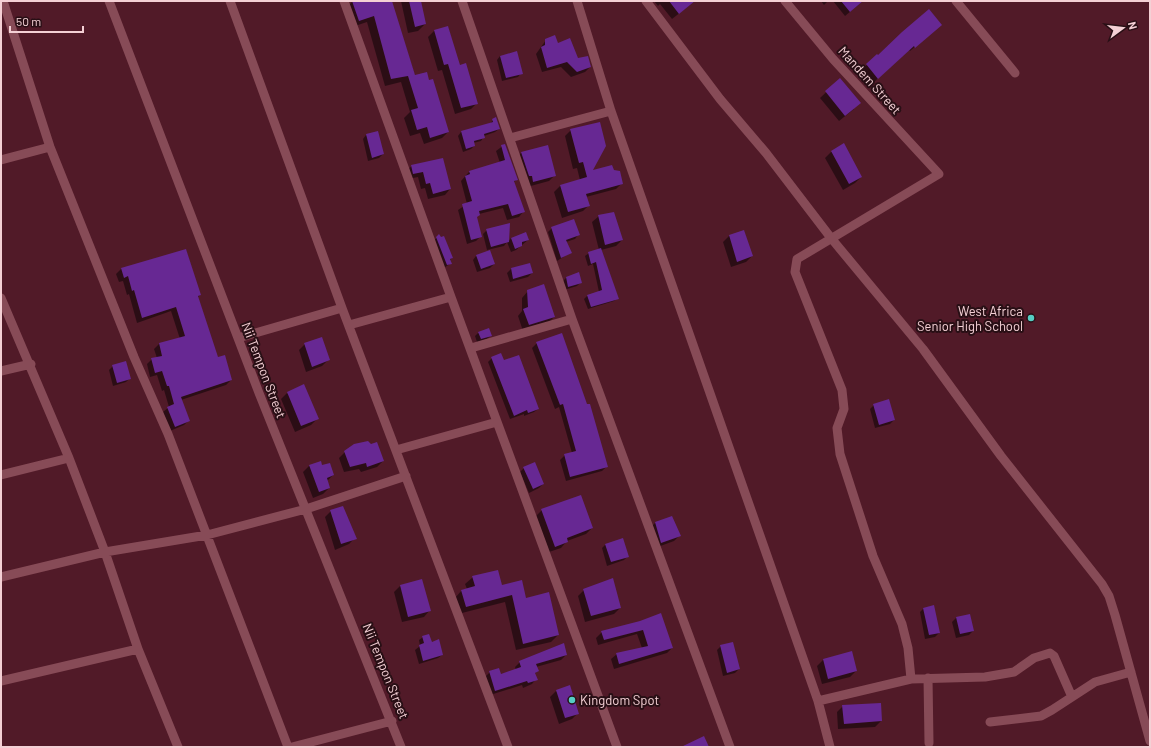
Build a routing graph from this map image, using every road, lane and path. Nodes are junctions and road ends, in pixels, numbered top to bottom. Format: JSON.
{"nodes":[{"id":1,"x":3,"y":1,"type":"edge"},
{"id":2,"x":109,"y":1,"type":"edge"},
{"id":3,"x":230,"y":1,"type":"edge"},
{"id":4,"x":344,"y":1,"type":"edge"},
{"id":5,"x":462,"y":1,"type":"edge"},
{"id":6,"x":577,"y":1,"type":"edge"},
{"id":7,"x":646,"y":1,"type":"edge"},
{"id":8,"x":785,"y":1,"type":"edge"},
{"id":9,"x":956,"y":1,"type":"edge"},
{"id":10,"x":1015,"y":74,"type":"dead end"},
{"id":11,"x":611,"y":111,"type":"junction"},
{"id":12,"x":510,"y":138,"type":"junction"},
{"id":13,"x":50,"y":146,"type":"junction"},
{"id":14,"x":1,"y":160,"type":"edge"},
{"id":15,"x":831,"y":238,"type":"junction"},
{"id":16,"x":451,"y":297,"type":"junction"},
{"id":17,"x":1,"y":298,"type":"edge"},
{"id":18,"x":342,"y":308,"type":"junction"},
{"id":19,"x":572,"y":319,"type":"junction"},
{"id":20,"x":350,"y":326,"type":"junction"},
{"id":21,"x":238,"y":338,"type":"junction"},
{"id":22,"x":471,"y":348,"type":"junction"},
{"id":23,"x":31,"y":364,"type":"junction"},
{"id":24,"x":1,"y":371,"type":"edge"},
{"id":25,"x":497,"y":422,"type":"junction"},
{"id":26,"x":396,"y":450,"type":"junction"},
{"id":27,"x":69,"y":458,"type":"junction"},
{"id":28,"x":1,"y":475,"type":"edge"},
{"id":29,"x":406,"y":476,"type":"junction"},
{"id":30,"x":306,"y":509,"type":"junction"},
{"id":31,"x":207,"y":535,"type":"junction"},
{"id":32,"x":106,"y":552,"type":"junction"},
{"id":33,"x":1,"y":577,"type":"edge"},
{"id":34,"x":138,"y":649,"type":"junction"},
{"id":35,"x":1131,"y":672,"type":"junction"},
{"id":36,"x":928,"y":678,"type":"junction"},
{"id":37,"x":911,"y":679,"type":"junction"},
{"id":38,"x":1,"y":681,"type":"edge"},
{"id":39,"x":1072,"y":697,"type":"junction"},
{"id":40,"x":818,"y":701,"type":"junction"},
{"id":41,"x":392,"y":721,"type":"junction"},
{"id":42,"x":990,"y":722,"type":"dead end"},
{"id":43,"x":1150,"y":741,"type":"edge"},
{"id":44,"x":928,"y":743,"type":"dead end"},
{"id":45,"x":175,"y":747,"type":"edge"},
{"id":46,"x":288,"y":747,"type":"edge"},
{"id":47,"x":292,"y":747,"type":"edge"},
{"id":48,"x":402,"y":747,"type":"edge"},
{"id":49,"x":508,"y":747,"type":"edge"},
{"id":50,"x":617,"y":747,"type":"edge"},
{"id":51,"x":730,"y":747,"type":"edge"},
{"id":52,"x":830,"y":747,"type":"edge"}],
"edges":[{"from":1,"to":13,"type":"street"},
{"from":2,"to":21,"type":"street","name":"Nii Tempon Street"},
{"from":3,"to":18,"type":"street"},
{"from":4,"to":16,"type":"street"},
{"from":5,"to":12,"type":"street"},
{"from":6,"to":11,"type":"street"},
{"from":7,"to":15,"type":"street"},
{"from":8,"to":15,"type":"street","name":"Mandem Street"},
{"from":9,"to":10,"type":"street"},
{"from":11,"to":12,"type":"street"},
{"from":11,"to":40,"type":"street"},
{"from":12,"to":19,"type":"street"},
{"from":13,"to":14,"type":"street"},
{"from":13,"to":31,"type":"street"},
{"from":15,"to":35,"type":"street"},
{"from":15,"to":37,"type":"street"},
{"from":16,"to":20,"type":"street"},
{"from":16,"to":22,"type":"street"},
{"from":17,"to":23,"type":"street"},
{"from":18,"to":20,"type":"street"},
{"from":18,"to":21,"type":"street"},
{"from":19,"to":22,"type":"street"},
{"from":19,"to":51,"type":"street"},
{"from":20,"to":26,"type":"street"},
{"from":21,"to":30,"type":"street","name":"Nii Tempon Street"},
{"from":22,"to":25,"type":"street"},
{"from":23,"to":24,"type":"street"},
{"from":23,"to":27,"type":"street"},
{"from":25,"to":26,"type":"street"},
{"from":25,"to":50,"type":"street"},
{"from":26,"to":29,"type":"street"},
{"from":27,"to":28,"type":"street"},
{"from":27,"to":32,"type":"street"},
{"from":29,"to":30,"type":"street"},
{"from":29,"to":49,"type":"street"},
{"from":30,"to":31,"type":"street"},
{"from":30,"to":41,"type":"street","name":"Nii Tempon Street"},
{"from":31,"to":32,"type":"street"},
{"from":31,"to":46,"type":"street"},
{"from":32,"to":33,"type":"street"},
{"from":32,"to":34,"type":"street"},
{"from":34,"to":38,"type":"street"},
{"from":34,"to":45,"type":"street"},
{"from":35,"to":39,"type":"street"},
{"from":35,"to":43,"type":"street"},
{"from":36,"to":37,"type":"street"},
{"from":36,"to":39,"type":"street"},
{"from":36,"to":44,"type":"street"},
{"from":37,"to":40,"type":"street"},
{"from":39,"to":42,"type":"street"},
{"from":40,"to":52,"type":"street"},
{"from":41,"to":47,"type":"street"},
{"from":41,"to":48,"type":"street","name":"Nii Tempon Street"}]}
